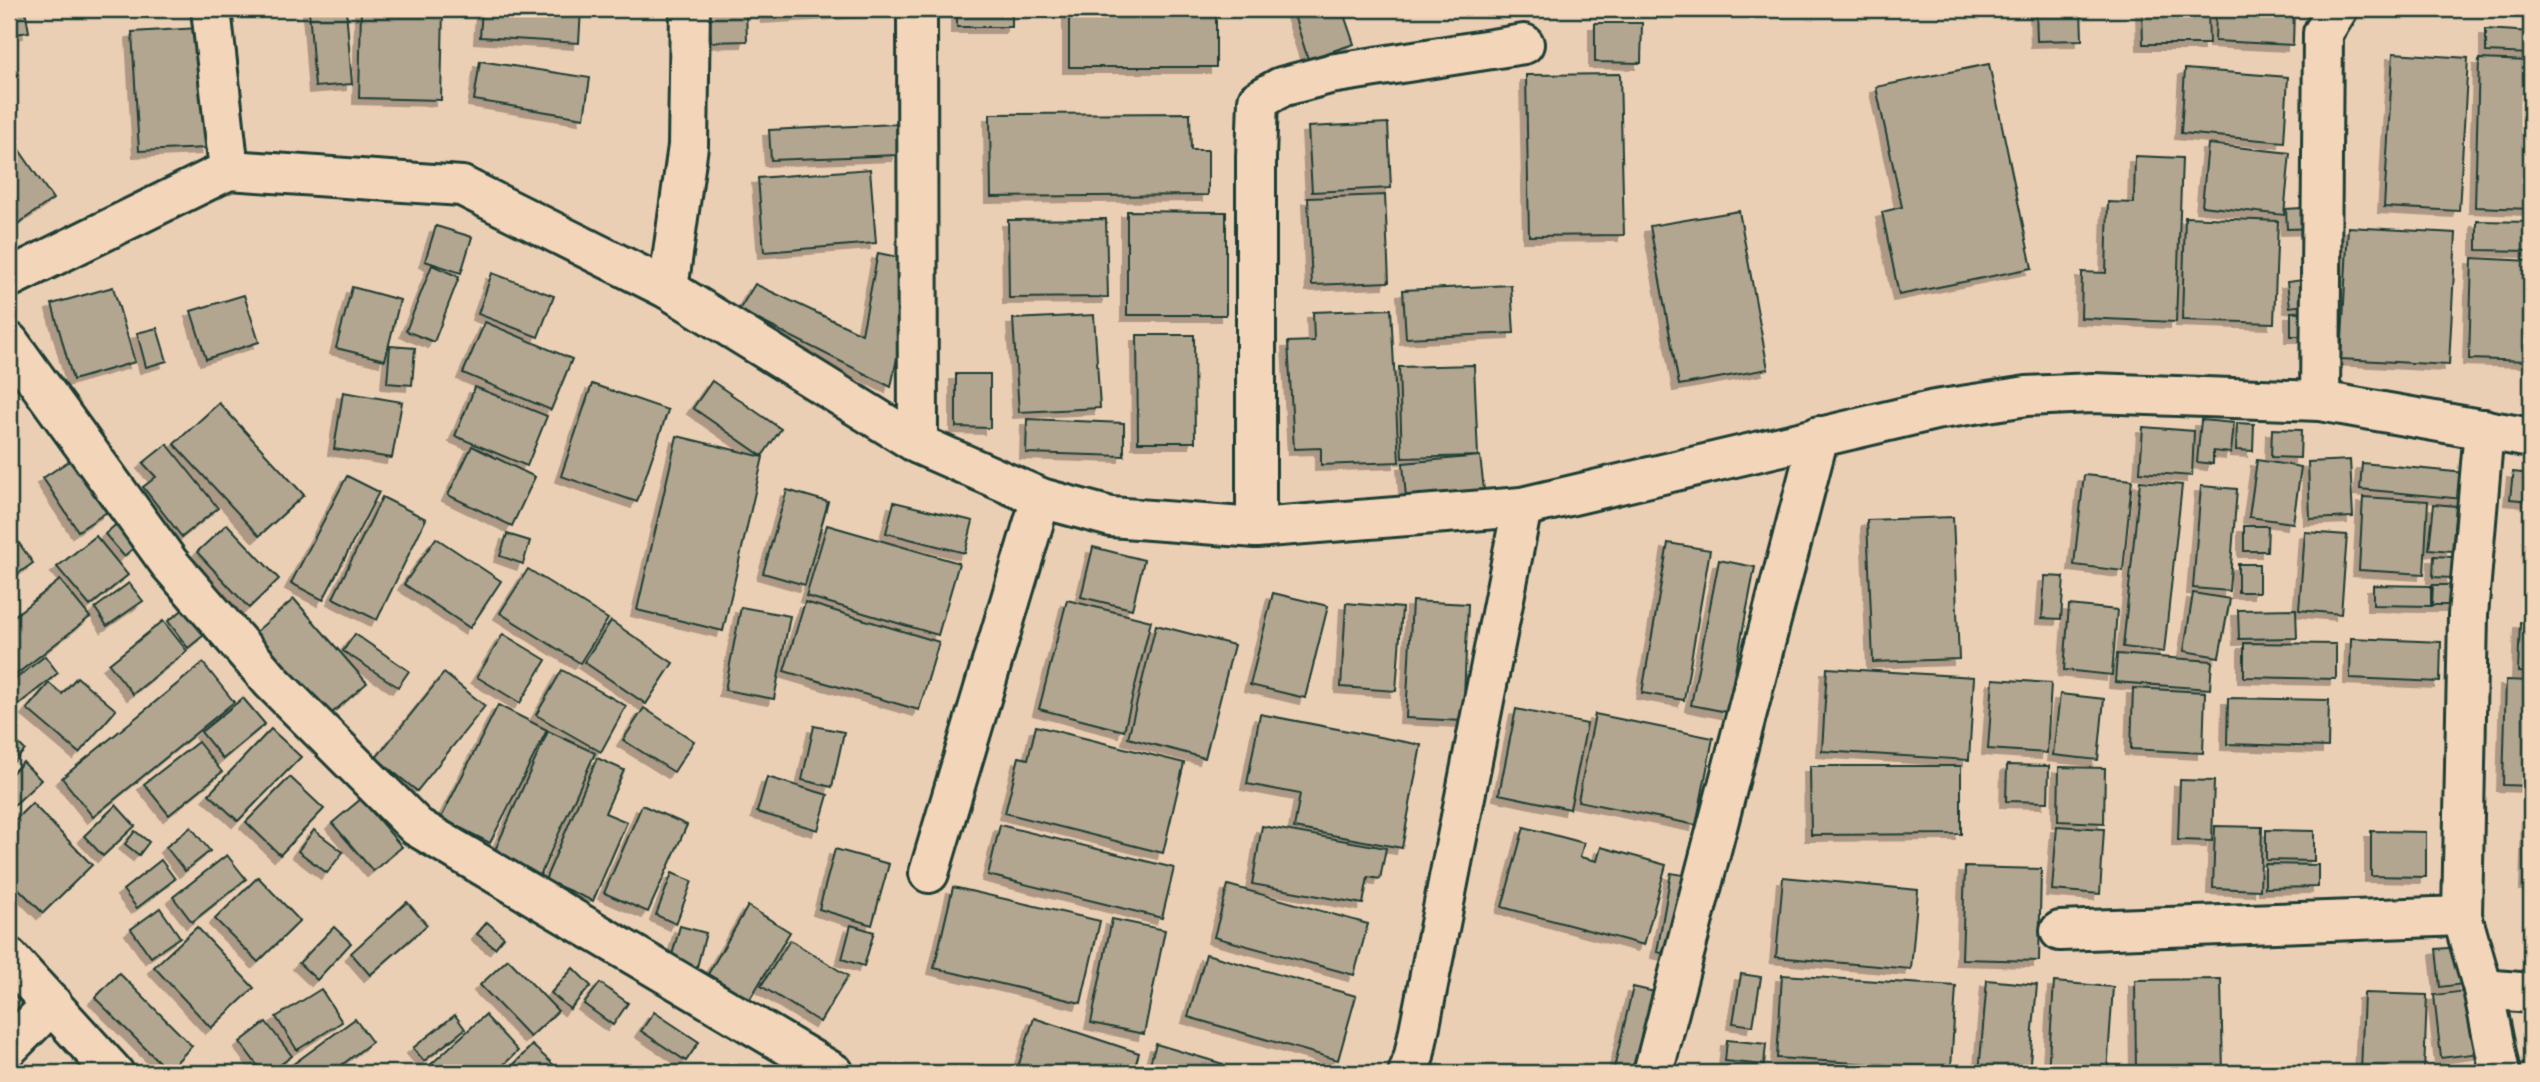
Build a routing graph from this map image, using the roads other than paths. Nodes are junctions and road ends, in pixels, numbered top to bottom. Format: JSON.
{"nodes":[{"id":1,"x":211,"y":9,"type":"edge"},
{"id":2,"x":690,"y":9,"type":"edge"},
{"id":3,"x":917,"y":9,"type":"edge"},
{"id":4,"x":2338,"y":9,"type":"edge"},
{"id":5,"x":1524,"y":44,"type":"dead end"},
{"id":6,"x":229,"y":170,"type":"junction"},
{"id":7,"x":9,"y":278,"type":"edge"},
{"id":8,"x":668,"y":289,"type":"junction"},
{"id":9,"x":9,"y":342,"type":"edge"},
{"id":10,"x":2320,"y":401,"type":"junction"},
{"id":11,"x":2484,"y":429,"type":"junction"},
{"id":12,"x":1819,"y":436,"type":"junction"},
{"id":13,"x":2531,"y":438,"type":"edge"},
{"id":14,"x":918,"y":444,"type":"junction"},
{"id":15,"x":1041,"y":498,"type":"junction"},
{"id":16,"x":1522,"y":507,"type":"junction"},
{"id":17,"x":1256,"y":528,"type":"junction"},
{"id":18,"x":929,"y":873,"type":"dead end"},
{"id":19,"x":2462,"y":916,"type":"junction"},
{"id":20,"x":2060,"y":931,"type":"dead end"},
{"id":21,"x":9,"y":958,"type":"edge"},
{"id":22,"x":2483,"y":989,"type":"junction"},
{"id":23,"x":2531,"y":993,"type":"edge"},
{"id":24,"x":52,"y":1004,"type":"junction"},
{"id":25,"x":9,"y":1047,"type":"edge"},
{"id":26,"x":114,"y":1073,"type":"edge"},
{"id":27,"x":834,"y":1073,"type":"edge"},
{"id":28,"x":1408,"y":1073,"type":"edge"},
{"id":29,"x":1653,"y":1073,"type":"edge"},
{"id":30,"x":2500,"y":1073,"type":"edge"}],
"edges":[{"from":1,"to":6,"type":"street"},
{"from":2,"to":8,"type":"street"},
{"from":3,"to":14,"type":"street"},
{"from":4,"to":10,"type":"street"},
{"from":5,"to":17,"type":"street"},
{"from":6,"to":7,"type":"street"},
{"from":6,"to":8,"type":"street"},
{"from":8,"to":14,"type":"street"},
{"from":9,"to":27,"type":"street"},
{"from":10,"to":11,"type":"street"},
{"from":10,"to":12,"type":"street"},
{"from":11,"to":13,"type":"street"},
{"from":11,"to":19,"type":"street"},
{"from":12,"to":16,"type":"street"},
{"from":12,"to":29,"type":"street"},
{"from":14,"to":15,"type":"street"},
{"from":15,"to":17,"type":"street"},
{"from":15,"to":18,"type":"street"},
{"from":16,"to":17,"type":"street"},
{"from":16,"to":28,"type":"street"},
{"from":19,"to":20,"type":"street"},
{"from":19,"to":22,"type":"street"},
{"from":21,"to":24,"type":"street"},
{"from":22,"to":23,"type":"street"},
{"from":22,"to":30,"type":"street"},
{"from":24,"to":25,"type":"street"},
{"from":24,"to":26,"type":"street"}]}
